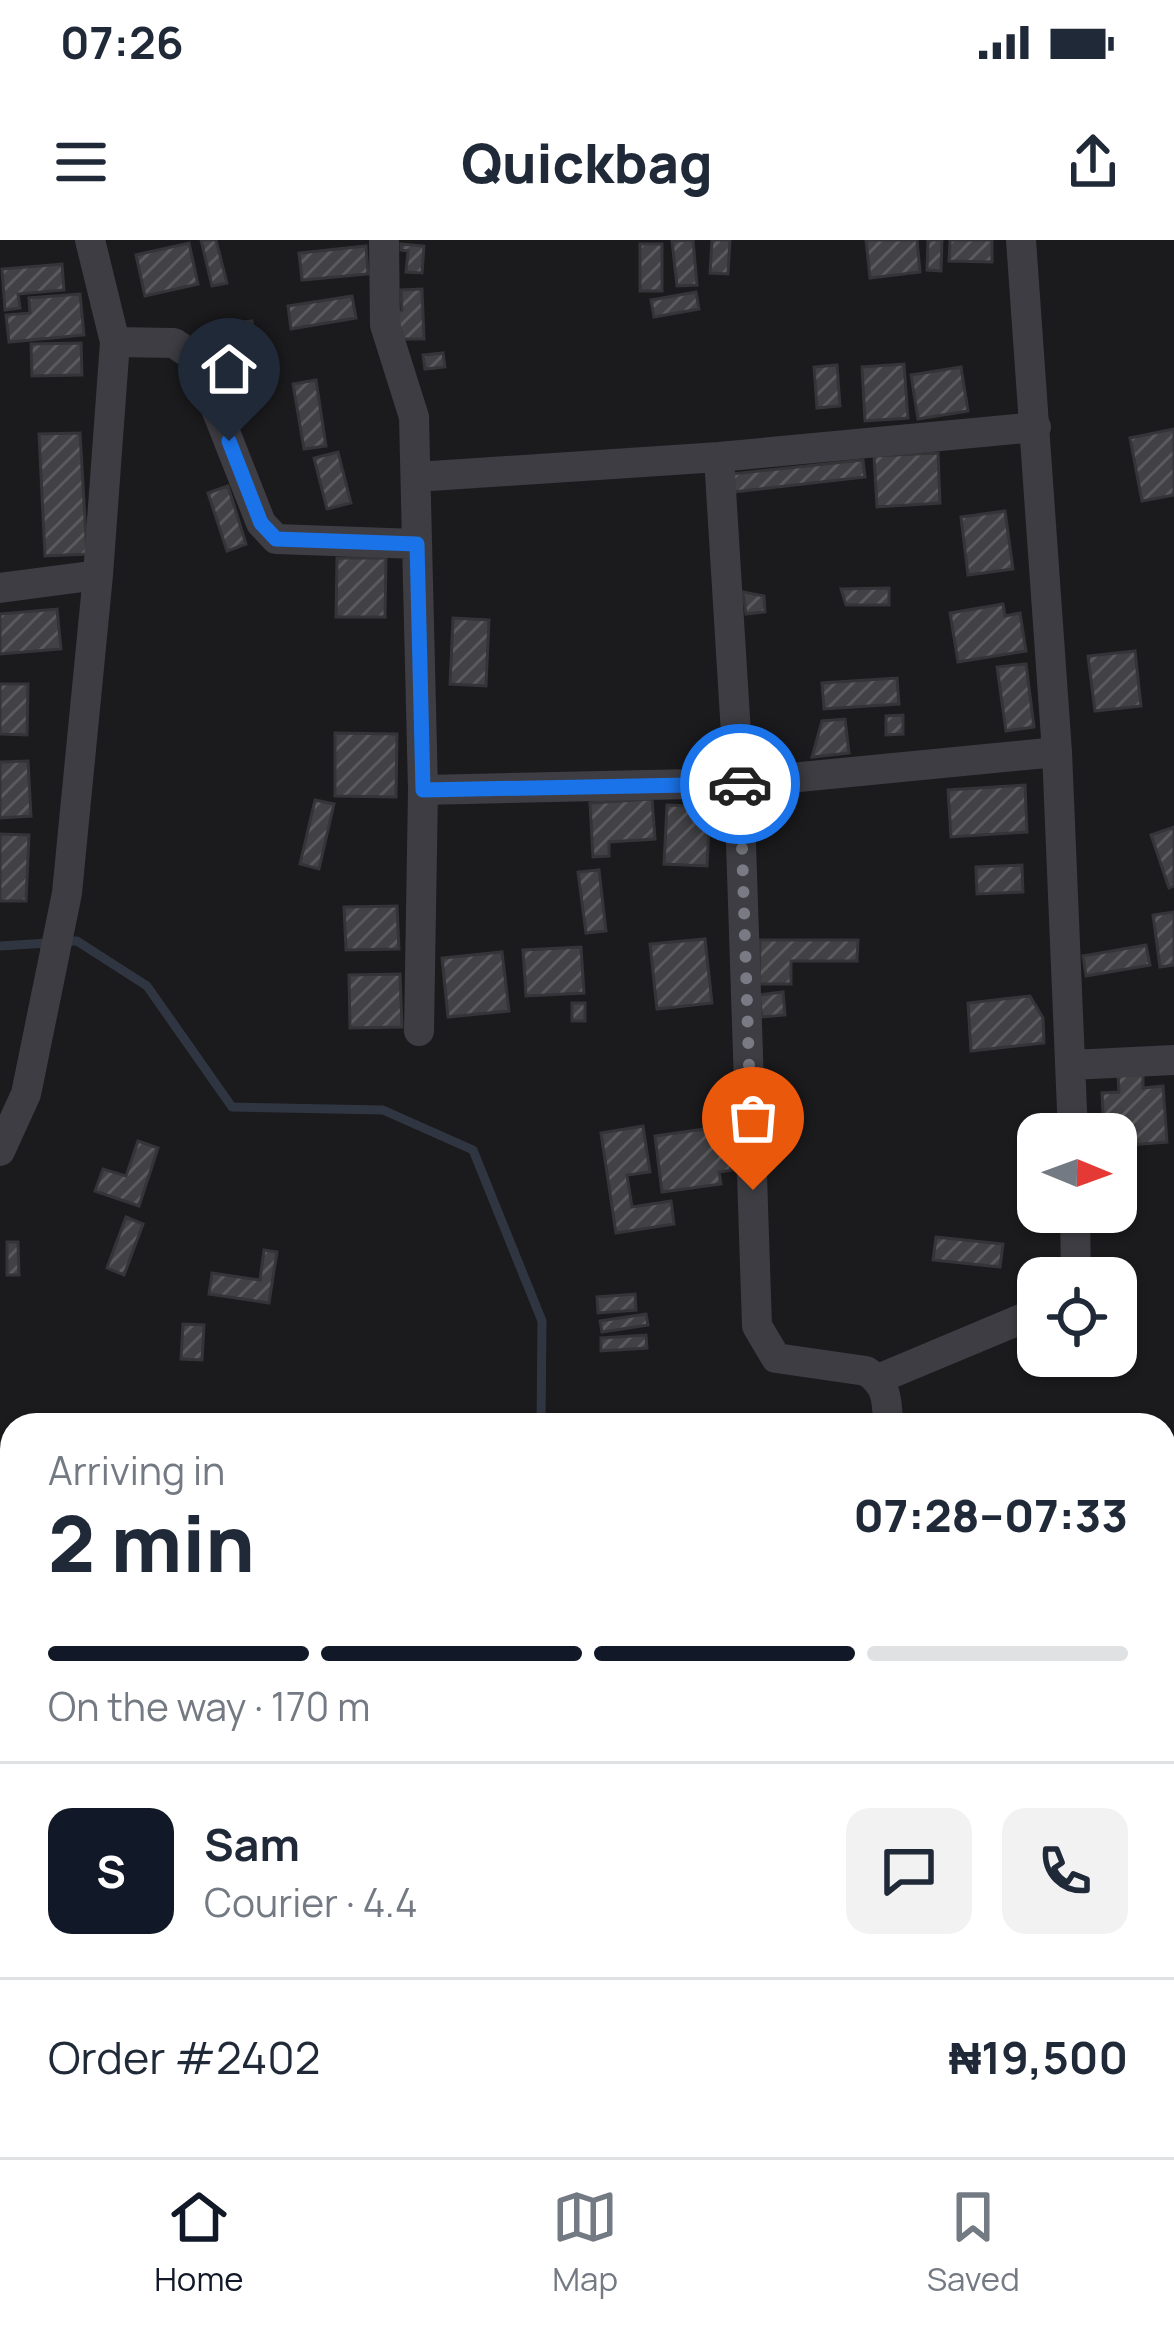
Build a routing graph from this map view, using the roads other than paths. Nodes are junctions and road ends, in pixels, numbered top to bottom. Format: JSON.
{"nodes":[{"id":1,"x":90,"y":240,"type":"edge"},
{"id":2,"x":384,"y":240,"type":"edge"},
{"id":3,"x":1021,"y":240,"type":"edge"},
{"id":4,"x":116,"y":342,"type":"junction"},
{"id":5,"x":1036,"y":427,"type":"junction"},
{"id":6,"x":718,"y":457,"type":"junction"},
{"id":7,"x":416,"y":477,"type":"junction"},
{"id":8,"x":417,"y":544,"type":"junction"},
{"id":9,"x":98,"y":575,"type":"junction"},
{"id":10,"x":0,"y":588,"type":"edge"},
{"id":11,"x":1057,"y":752,"type":"junction"},
{"id":12,"x":740,"y":784,"type":"junction"},
{"id":13,"x":423,"y":790,"type":"junction"},
{"id":14,"x":419,"y":1031,"type":"dead end"},
{"id":15,"x":1174,"y":1060,"type":"edge"},
{"id":16,"x":1071,"y":1064,"type":"junction"},
{"id":17,"x":1072,"y":1113,"type":"edge"},
{"id":18,"x":0,"y":1150,"type":"edge"},
{"id":19,"x":1017,"y":1321,"type":"edge"},
{"id":20,"x":878,"y":1379,"type":"junction"},
{"id":21,"x":888,"y":1413,"type":"edge"}],
"edges":[{"from":1,"to":4,"type":"street"},
{"from":2,"to":7,"type":"street"},
{"from":3,"to":5,"type":"street"},
{"from":4,"to":8,"type":"street"},
{"from":4,"to":9,"type":"street"},
{"from":5,"to":6,"type":"street"},
{"from":5,"to":11,"type":"street"},
{"from":6,"to":7,"type":"street"},
{"from":6,"to":12,"type":"street"},
{"from":7,"to":8,"type":"street"},
{"from":8,"to":13,"type":"street"},
{"from":9,"to":10,"type":"street"},
{"from":9,"to":18,"type":"street"},
{"from":11,"to":12,"type":"street"},
{"from":11,"to":16,"type":"street"},
{"from":12,"to":13,"type":"street"},
{"from":12,"to":20,"type":"street"},
{"from":13,"to":14,"type":"street"},
{"from":15,"to":16,"type":"street"},
{"from":16,"to":17,"type":"street"},
{"from":19,"to":20,"type":"street"},
{"from":20,"to":21,"type":"street"}]}
